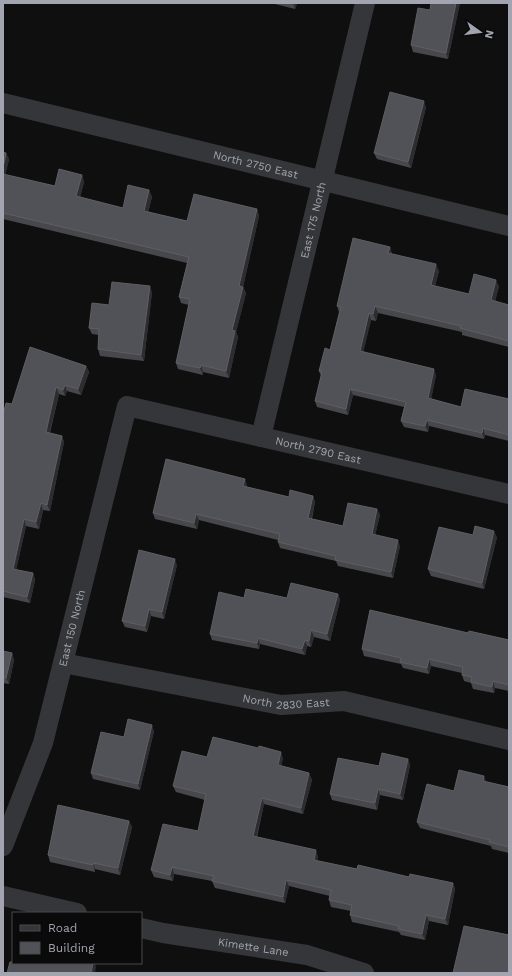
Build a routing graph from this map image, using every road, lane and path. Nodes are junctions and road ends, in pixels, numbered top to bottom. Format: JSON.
{"nodes":[{"id":1,"x":364,"y":3,"type":"edge"},
{"id":2,"x":3,"y":103,"type":"edge"},
{"id":3,"x":322,"y":180,"type":"junction"},
{"id":4,"x":509,"y":226,"type":"edge"},
{"id":5,"x":127,"y":406,"type":"joint"},
{"id":6,"x":261,"y":437,"type":"junction"},
{"id":7,"x":509,"y":494,"type":"edge"},
{"id":8,"x":63,"y":663,"type":"junction"},
{"id":9,"x":509,"y":740,"type":"edge"},
{"id":10,"x":3,"y":846,"type":"edge"},
{"id":11,"x":3,"y":896,"type":"edge"},
{"id":12,"x":73,"y":912,"type":"edge"},
{"id":13,"x":142,"y":928,"type":"edge"},
{"id":14,"x":364,"y":973,"type":"edge"}],
"edges":[{"from":1,"to":3,"type":"street","name":"East 175 North"},
{"from":2,"to":3,"type":"street","name":"North 2750 East"},
{"from":3,"to":4,"type":"street","name":"North 2750 East"},
{"from":3,"to":6,"type":"street","name":"East 175 North"},
{"from":5,"to":6,"type":"street","name":"North 2790 East"},
{"from":5,"to":8,"type":"street","name":"East 150 North"},
{"from":6,"to":7,"type":"street","name":"North 2790 East"},
{"from":8,"to":9,"type":"street","name":"North 2830 East"},
{"from":8,"to":10,"type":"street","name":"East 150 North"},
{"from":11,"to":12,"type":"street"},
{"from":13,"to":14,"type":"street","name":"Kimette Lane"}]}
